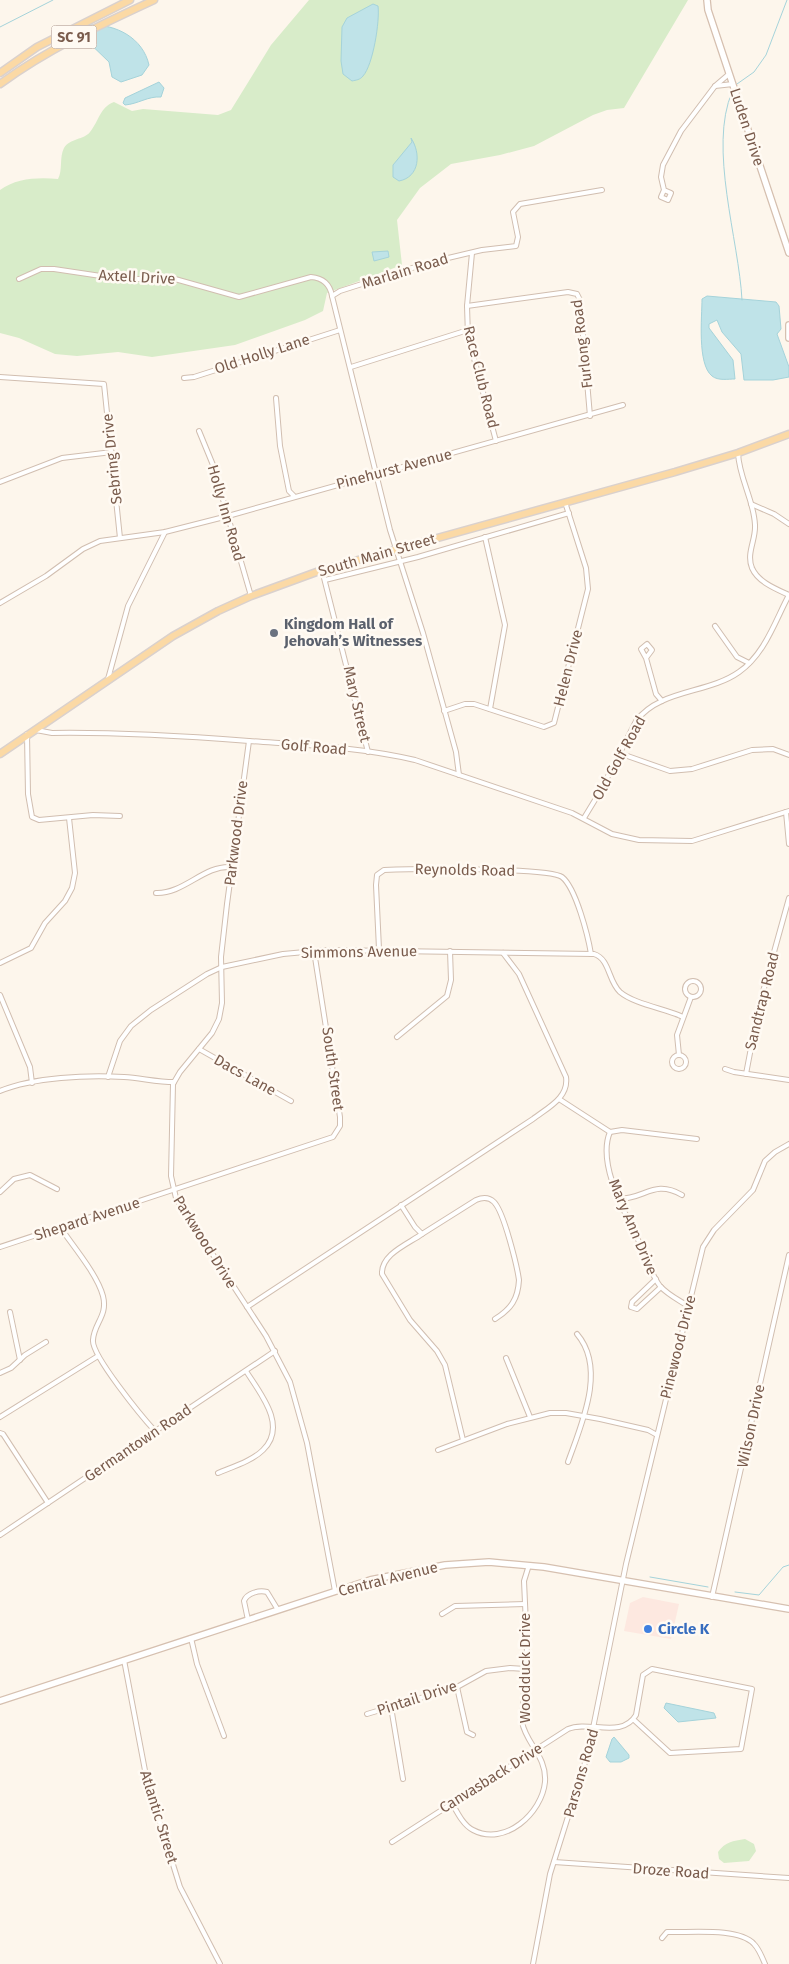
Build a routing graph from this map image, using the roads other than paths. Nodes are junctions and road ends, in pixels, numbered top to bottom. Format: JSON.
{"nodes":[{"id":1,"x":130,"y":0,"type":"edge"},
{"id":2,"x":154,"y":0,"type":"edge"},
{"id":3,"x":707,"y":0,"type":"edge"},
{"id":4,"x":0,"y":73,"type":"edge"},
{"id":5,"x":730,"y":74,"type":"junction"},
{"id":6,"x":0,"y":84,"type":"edge"},
{"id":7,"x":733,"y":84,"type":"junction"},
{"id":8,"x":715,"y":86,"type":"junction"},
{"id":9,"x":602,"y":190,"type":"dead end"},
{"id":10,"x":664,"y":190,"type":"dead end"},
{"id":11,"x":472,"y":253,"type":"junction"},
{"id":12,"x":789,"y":253,"type":"edge"},
{"id":13,"x":20,"y":279,"type":"dead end"},
{"id":14,"x":332,"y":296,"type":"junction"},
{"id":15,"x":467,"y":306,"type":"junction"},
{"id":16,"x":789,"y":325,"type":"edge"},
{"id":17,"x":340,"y":330,"type":"junction"},
{"id":18,"x":468,"y":330,"type":"junction"},
{"id":19,"x":789,"y":338,"type":"edge"},
{"id":20,"x":351,"y":367,"type":"junction"},
{"id":21,"x":0,"y":377,"type":"edge"},
{"id":22,"x":184,"y":378,"type":"dead end"},
{"id":23,"x":276,"y":398,"type":"dead end"},
{"id":24,"x":623,"y":405,"type":"dead end"},
{"id":25,"x":590,"y":416,"type":"junction"},
{"id":26,"x":198,"y":431,"type":"dead end"},
{"id":27,"x":789,"y":434,"type":"edge"},
{"id":28,"x":496,"y":441,"type":"junction"},
{"id":29,"x":112,"y":452,"type":"junction"},
{"id":30,"x":738,"y":453,"type":"junction"},
{"id":31,"x":377,"y":474,"type":"junction"},
{"id":32,"x":0,"y":482,"type":"edge"},
{"id":33,"x":294,"y":496,"type":"junction"},
{"id":34,"x":565,"y":502,"type":"junction"},
{"id":35,"x":751,"y":504,"type":"junction"},
{"id":36,"x":569,"y":513,"type":"junction"},
{"id":37,"x":228,"y":516,"type":"junction"},
{"id":38,"x":789,"y":524,"type":"edge"},
{"id":39,"x":165,"y":532,"type":"junction"},
{"id":40,"x":485,"y":537,"type":"junction"},
{"id":41,"x":120,"y":538,"type":"junction"},
{"id":42,"x":397,"y":549,"type":"junction"},
{"id":43,"x":402,"y":560,"type":"junction"},
{"id":44,"x":322,"y":570,"type":"junction"},
{"id":45,"x":325,"y":580,"type":"junction"},
{"id":46,"x":789,"y":595,"type":"edge"},
{"id":47,"x":251,"y":596,"type":"junction"},
{"id":48,"x":0,"y":603,"type":"edge"},
{"id":49,"x":715,"y":626,"type":"dead end"},
{"id":50,"x":646,"y":658,"type":"dead end"},
{"id":51,"x":749,"y":663,"type":"junction"},
{"id":52,"x":108,"y":679,"type":"junction"},
{"id":53,"x":662,"y":701,"type":"junction"},
{"id":54,"x":490,"y":709,"type":"junction"},
{"id":55,"x":444,"y":710,"type":"junction"},
{"id":56,"x":34,"y":730,"type":"junction"},
{"id":57,"x":28,"y":734,"type":"junction"},
{"id":58,"x":249,"y":741,"type":"junction"},
{"id":59,"x":368,"y":752,"type":"junction"},
{"id":60,"x":619,"y":753,"type":"junction"},
{"id":61,"x":0,"y":754,"type":"edge"},
{"id":62,"x":789,"y":755,"type":"edge"},
{"id":63,"x":459,"y":775,"type":"junction"},
{"id":64,"x":787,"y":812,"type":"edge"},
{"id":65,"x":120,"y":816,"type":"dead end"},
{"id":66,"x":69,"y":818,"type":"junction"},
{"id":67,"x":584,"y":818,"type":"junction"},
{"id":68,"x":789,"y":844,"type":"edge"},
{"id":69,"x":231,"y":867,"type":"junction"},
{"id":70,"x":156,"y":893,"type":"dead end"},
{"id":71,"x":789,"y":898,"type":"edge"},
{"id":72,"x":379,"y":949,"type":"junction"},
{"id":73,"x":314,"y":951,"type":"junction"},
{"id":74,"x":450,"y":951,"type":"junction"},
{"id":75,"x":502,"y":952,"type":"junction"},
{"id":76,"x":590,"y":954,"type":"junction"},
{"id":77,"x":0,"y":963,"type":"edge"},
{"id":78,"x":222,"y":967,"type":"junction"},
{"id":79,"x":0,"y":995,"type":"edge"},
{"id":80,"x":691,"y":996,"type":"junction"},
{"id":81,"x":683,"y":1017,"type":"junction"},
{"id":82,"x":397,"y":1037,"type":"dead end"},
{"id":83,"x":199,"y":1049,"type":"junction"},
{"id":84,"x":679,"y":1054,"type":"dead end"},
{"id":85,"x":725,"y":1069,"type":"dead end"},
{"id":86,"x":746,"y":1074,"type":"junction"},
{"id":87,"x":108,"y":1077,"type":"junction"},
{"id":88,"x":789,"y":1080,"type":"edge"},
{"id":89,"x":174,"y":1082,"type":"junction"},
{"id":90,"x":32,"y":1083,"type":"junction"},
{"id":91,"x":0,"y":1091,"type":"edge"},
{"id":92,"x":559,"y":1099,"type":"junction"},
{"id":93,"x":291,"y":1101,"type":"dead end"},
{"id":94,"x":610,"y":1132,"type":"junction"},
{"id":95,"x":697,"y":1139,"type":"dead end"},
{"id":96,"x":789,"y":1144,"type":"edge"},
{"id":97,"x":57,"y":1189,"type":"dead end"},
{"id":98,"x":173,"y":1191,"type":"junction"},
{"id":99,"x":0,"y":1192,"type":"edge"},
{"id":100,"x":682,"y":1195,"type":"dead end"},
{"id":101,"x":620,"y":1199,"type":"junction"},
{"id":102,"x":401,"y":1205,"type":"junction"},
{"id":103,"x":60,"y":1227,"type":"junction"},
{"id":104,"x":422,"y":1234,"type":"junction"},
{"id":105,"x":0,"y":1247,"type":"edge"},
{"id":106,"x":789,"y":1255,"type":"edge"},
{"id":107,"x":656,"y":1279,"type":"junction"},
{"id":108,"x":661,"y":1287,"type":"junction"},
{"id":109,"x":688,"y":1306,"type":"junction"},
{"id":110,"x":246,"y":1308,"type":"junction"},
{"id":111,"x":10,"y":1312,"type":"dead end"},
{"id":112,"x":495,"y":1319,"type":"dead end"},
{"id":113,"x":577,"y":1334,"type":"dead end"},
{"id":114,"x":46,"y":1342,"type":"dead end"},
{"id":115,"x":275,"y":1351,"type":"junction"},
{"id":116,"x":98,"y":1356,"type":"junction"},
{"id":117,"x":506,"y":1358,"type":"dead end"},
{"id":118,"x":20,"y":1360,"type":"junction"},
{"id":119,"x":246,"y":1371,"type":"junction"},
{"id":120,"x":0,"y":1373,"type":"edge"},
{"id":121,"x":583,"y":1416,"type":"junction"},
{"id":122,"x":0,"y":1417,"type":"edge"},
{"id":123,"x":530,"y":1417,"type":"junction"},
{"id":124,"x":155,"y":1431,"type":"junction"},
{"id":125,"x":0,"y":1433,"type":"edge"},
{"id":126,"x":657,"y":1435,"type":"junction"},
{"id":127,"x":463,"y":1440,"type":"junction"},
{"id":128,"x":438,"y":1450,"type":"dead end"},
{"id":129,"x":568,"y":1462,"type":"dead end"},
{"id":130,"x":218,"y":1473,"type":"dead end"},
{"id":131,"x":48,"y":1503,"type":"junction"},
{"id":132,"x":0,"y":1535,"type":"edge"},
{"id":133,"x":529,"y":1565,"type":"junction"},
{"id":134,"x":623,"y":1581,"type":"junction"},
{"id":135,"x":335,"y":1591,"type":"junction"},
{"id":136,"x":712,"y":1597,"type":"junction"},
{"id":137,"x":525,"y":1604,"type":"junction"},
{"id":138,"x":789,"y":1609,"type":"edge"},
{"id":139,"x":278,"y":1610,"type":"junction"},
{"id":140,"x":442,"y":1614,"type":"dead end"},
{"id":141,"x":248,"y":1620,"type":"junction"},
{"id":142,"x":191,"y":1638,"type":"junction"},
{"id":143,"x":124,"y":1660,"type":"junction"},
{"id":144,"x":525,"y":1669,"type":"junction"},
{"id":145,"x":457,"y":1687,"type":"junction"},
{"id":146,"x":0,"y":1701,"type":"edge"},
{"id":147,"x":391,"y":1707,"type":"junction"},
{"id":148,"x":367,"y":1714,"type":"dead end"},
{"id":149,"x":633,"y":1720,"type":"junction"},
{"id":150,"x":594,"y":1727,"type":"junction"},
{"id":151,"x":473,"y":1735,"type":"dead end"},
{"id":152,"x":224,"y":1736,"type":"dead end"},
{"id":153,"x":537,"y":1749,"type":"junction"},
{"id":154,"x":403,"y":1779,"type":"dead end"},
{"id":155,"x":452,"y":1803,"type":"junction"},
{"id":156,"x":392,"y":1842,"type":"dead end"},
{"id":157,"x":554,"y":1862,"type":"junction"},
{"id":158,"x":789,"y":1878,"type":"edge"},
{"id":159,"x":662,"y":1938,"type":"dead end"},
{"id":160,"x":220,"y":1964,"type":"edge"},
{"id":161,"x":533,"y":1964,"type":"edge"},
{"id":162,"x":765,"y":1964,"type":"edge"}],
"edges":[{"from":1,"to":4,"type":"main road","number":"SC 91"},
{"from":2,"to":6,"type":"main road","number":"SC 91"},
{"from":3,"to":5,"type":"street","name":"Luden Drive"},
{"from":5,"to":7,"type":"street","name":"Luden Drive"},
{"from":5,"to":8,"type":"street"},
{"from":7,"to":8,"type":"street"},
{"from":7,"to":12,"type":"street","name":"Luden Drive"},
{"from":8,"to":10,"type":"street"},
{"from":9,"to":11,"type":"street","name":"Marlain Road"},
{"from":11,"to":14,"type":"street","name":"Marlain Road"},
{"from":11,"to":15,"type":"street","name":"Race Club Road"},
{"from":13,"to":14,"type":"street","name":"Axtell Drive"},
{"from":14,"to":17,"type":"street"},
{"from":15,"to":18,"type":"street","name":"Race Club Road"},
{"from":15,"to":25,"type":"street","name":"Furlong Road"},
{"from":16,"to":19,"type":"street"},
{"from":17,"to":20,"type":"street"},
{"from":17,"to":22,"type":"street","name":"Old Holly Lane"},
{"from":18,"to":20,"type":"street"},
{"from":18,"to":28,"type":"street","name":"Race Club Road"},
{"from":20,"to":31,"type":"street"},
{"from":21,"to":29,"type":"street","name":"Sebring Drive"},
{"from":23,"to":33,"type":"street"},
{"from":24,"to":25,"type":"street","name":"Pinehurst Avenue"},
{"from":25,"to":28,"type":"street","name":"Pinehurst Avenue"},
{"from":26,"to":37,"type":"street","name":"Holly Inn Road"},
{"from":27,"to":30,"type":"main road","name":"South Main Street"},
{"from":28,"to":31,"type":"street","name":"Pinehurst Avenue"},
{"from":29,"to":32,"type":"street"},
{"from":29,"to":41,"type":"street","name":"Sebring Drive"},
{"from":30,"to":34,"type":"main road","name":"South Main Street"},
{"from":30,"to":35,"type":"street"},
{"from":31,"to":33,"type":"street","name":"Pinehurst Avenue"},
{"from":31,"to":42,"type":"street"},
{"from":33,"to":37,"type":"street","name":"Pinehurst Avenue"},
{"from":34,"to":36,"type":"street","name":"Helen Drive"},
{"from":34,"to":42,"type":"main road","name":"South Main Street"},
{"from":35,"to":38,"type":"street"},
{"from":35,"to":46,"type":"street"},
{"from":36,"to":40,"type":"street"},
{"from":36,"to":54,"type":"street","name":"Helen Drive"},
{"from":37,"to":39,"type":"street","name":"Pinehurst Avenue"},
{"from":37,"to":47,"type":"street","name":"Holly Inn Road"},
{"from":39,"to":41,"type":"street","name":"Pinehurst Avenue"},
{"from":39,"to":52,"type":"street"},
{"from":40,"to":43,"type":"street"},
{"from":40,"to":54,"type":"street"},
{"from":41,"to":48,"type":"street","name":"Pinehurst Avenue"},
{"from":42,"to":43,"type":"street"},
{"from":42,"to":44,"type":"main road","name":"South Main Street"},
{"from":43,"to":45,"type":"street"},
{"from":43,"to":55,"type":"street"},
{"from":44,"to":45,"type":"street","name":"Mary Street"},
{"from":44,"to":47,"type":"main road","name":"South Main Street"},
{"from":45,"to":59,"type":"street","name":"Mary Street"},
{"from":46,"to":51,"type":"street","name":"Old Golf Road"},
{"from":47,"to":52,"type":"main road","name":"South Main Street"},
{"from":49,"to":51,"type":"street"},
{"from":50,"to":53,"type":"street"},
{"from":51,"to":53,"type":"street","name":"Old Golf Road"},
{"from":52,"to":56,"type":"main road","name":"South Main Street"},
{"from":53,"to":60,"type":"street","name":"Old Golf Road"},
{"from":54,"to":55,"type":"street","name":"Helen Drive"},
{"from":55,"to":63,"type":"street"},
{"from":56,"to":57,"type":"main road","name":"South Main Street"},
{"from":56,"to":58,"type":"street","name":"Golf Road"},
{"from":57,"to":61,"type":"main road","name":"South Main Street"},
{"from":57,"to":66,"type":"street"},
{"from":58,"to":59,"type":"street","name":"Golf Road"},
{"from":58,"to":69,"type":"street","name":"Parkwood Drive"},
{"from":59,"to":63,"type":"street","name":"Golf Road"},
{"from":60,"to":62,"type":"street"},
{"from":60,"to":67,"type":"street","name":"Old Golf Road"},
{"from":63,"to":67,"type":"street","name":"Golf Road"},
{"from":64,"to":67,"type":"street","name":"Golf Road"},
{"from":64,"to":68,"type":"street"},
{"from":65,"to":66,"type":"street"},
{"from":66,"to":77,"type":"street"},
{"from":69,"to":70,"type":"street"},
{"from":69,"to":78,"type":"street","name":"Parkwood Drive"},
{"from":71,"to":86,"type":"street","name":"Sandtrap Road"},
{"from":72,"to":73,"type":"street","name":"Simmons Avenue"},
{"from":72,"to":74,"type":"street","name":"Simmons Avenue"},
{"from":72,"to":76,"type":"street","name":"Reynolds Road"},
{"from":73,"to":78,"type":"street","name":"Simmons Avenue"},
{"from":73,"to":98,"type":"street","name":"South Street"},
{"from":74,"to":75,"type":"street","name":"Simmons Avenue"},
{"from":74,"to":82,"type":"street"},
{"from":75,"to":76,"type":"street","name":"Simmons Avenue"},
{"from":75,"to":92,"type":"street"},
{"from":76,"to":81,"type":"street","name":"Simmons Avenue"},
{"from":78,"to":83,"type":"street","name":"Parkwood Drive"},
{"from":78,"to":87,"type":"street","name":"Simmons Avenue"},
{"from":79,"to":90,"type":"street"},
{"from":80,"to":80,"type":"street"},
{"from":80,"to":81,"type":"street"},
{"from":81,"to":84,"type":"street"},
{"from":83,"to":89,"type":"street","name":"Parkwood Drive"},
{"from":83,"to":93,"type":"street","name":"Dacs Lane"},
{"from":85,"to":86,"type":"street"},
{"from":86,"to":88,"type":"street"},
{"from":87,"to":89,"type":"street"},
{"from":87,"to":90,"type":"street"},
{"from":89,"to":98,"type":"street","name":"Parkwood Drive"},
{"from":90,"to":91,"type":"street"},
{"from":92,"to":94,"type":"street"},
{"from":92,"to":102,"type":"street"},
{"from":94,"to":95,"type":"street"},
{"from":94,"to":101,"type":"street","name":"Mary Ann Drive"},
{"from":96,"to":109,"type":"street","name":"Pinewood Drive"},
{"from":97,"to":99,"type":"street"},
{"from":98,"to":103,"type":"street","name":"Shepard Avenue"},
{"from":98,"to":110,"type":"street","name":"Parkwood Drive"},
{"from":100,"to":101,"type":"street"},
{"from":101,"to":107,"type":"street","name":"Mary Ann Drive"},
{"from":102,"to":104,"type":"street"},
{"from":102,"to":110,"type":"street"},
{"from":103,"to":105,"type":"street","name":"Shepard Avenue"},
{"from":103,"to":116,"type":"street"},
{"from":104,"to":112,"type":"street"},
{"from":104,"to":127,"type":"street"},
{"from":106,"to":136,"type":"street","name":"Wilson Drive"},
{"from":107,"to":108,"type":"street","name":"Mary Ann Drive"},
{"from":107,"to":108,"type":"street"},
{"from":108,"to":109,"type":"street","name":"Mary Ann Drive"},
{"from":109,"to":126,"type":"street","name":"Pinewood Drive"},
{"from":110,"to":115,"type":"street","name":"Parkwood Drive"},
{"from":111,"to":118,"type":"street"},
{"from":113,"to":121,"type":"street"},
{"from":114,"to":118,"type":"street"},
{"from":115,"to":119,"type":"street","name":"Germantown Road"},
{"from":115,"to":135,"type":"street","name":"Parkwood Drive"},
{"from":116,"to":122,"type":"street"},
{"from":116,"to":124,"type":"street"},
{"from":117,"to":123,"type":"street"},
{"from":118,"to":120,"type":"street"},
{"from":119,"to":124,"type":"street","name":"Germantown Road"},
{"from":119,"to":130,"type":"street"},
{"from":121,"to":123,"type":"street"},
{"from":121,"to":126,"type":"street"},
{"from":121,"to":129,"type":"street"},
{"from":123,"to":127,"type":"street"},
{"from":124,"to":131,"type":"street","name":"Germantown Road"},
{"from":125,"to":131,"type":"street"},
{"from":126,"to":134,"type":"street","name":"Pinewood Drive"},
{"from":127,"to":128,"type":"street"},
{"from":131,"to":132,"type":"street","name":"Germantown Road"},
{"from":133,"to":134,"type":"street","name":"Central Avenue"},
{"from":133,"to":135,"type":"street","name":"Central Avenue"},
{"from":133,"to":137,"type":"street","name":"Woodduck Drive"},
{"from":134,"to":136,"type":"street","name":"Central Avenue"},
{"from":134,"to":150,"type":"street","name":"Parsons Road"},
{"from":135,"to":139,"type":"street","name":"Central Avenue"},
{"from":136,"to":138,"type":"street","name":"Central Avenue"},
{"from":137,"to":140,"type":"street"},
{"from":137,"to":144,"type":"street","name":"Woodduck Drive"},
{"from":139,"to":141,"type":"street","name":"Central Avenue"},
{"from":139,"to":141,"type":"street"},
{"from":141,"to":142,"type":"street","name":"Central Avenue"},
{"from":142,"to":143,"type":"street","name":"Central Avenue"},
{"from":142,"to":152,"type":"street"},
{"from":143,"to":146,"type":"street","name":"Central Avenue"},
{"from":143,"to":160,"type":"street","name":"Atlantic Street"},
{"from":144,"to":145,"type":"street","name":"Pintail Drive"},
{"from":144,"to":153,"type":"street","name":"Woodduck Drive"},
{"from":145,"to":147,"type":"street","name":"Pintail Drive"},
{"from":145,"to":151,"type":"street"},
{"from":147,"to":148,"type":"street","name":"Pintail Drive"},
{"from":147,"to":154,"type":"street"},
{"from":149,"to":149,"type":"street"},
{"from":149,"to":150,"type":"street","name":"Canvasback Drive"},
{"from":150,"to":153,"type":"street","name":"Canvasback Drive"},
{"from":150,"to":157,"type":"street","name":"Parsons Road"},
{"from":153,"to":155,"type":"street","name":"Canvasback Drive"},
{"from":153,"to":155,"type":"street","name":"Woodduck Drive"},
{"from":155,"to":156,"type":"street","name":"Canvasback Drive"},
{"from":157,"to":158,"type":"street","name":"Droze Road"},
{"from":157,"to":161,"type":"street","name":"Parsons Road"},
{"from":159,"to":162,"type":"street"}]}
